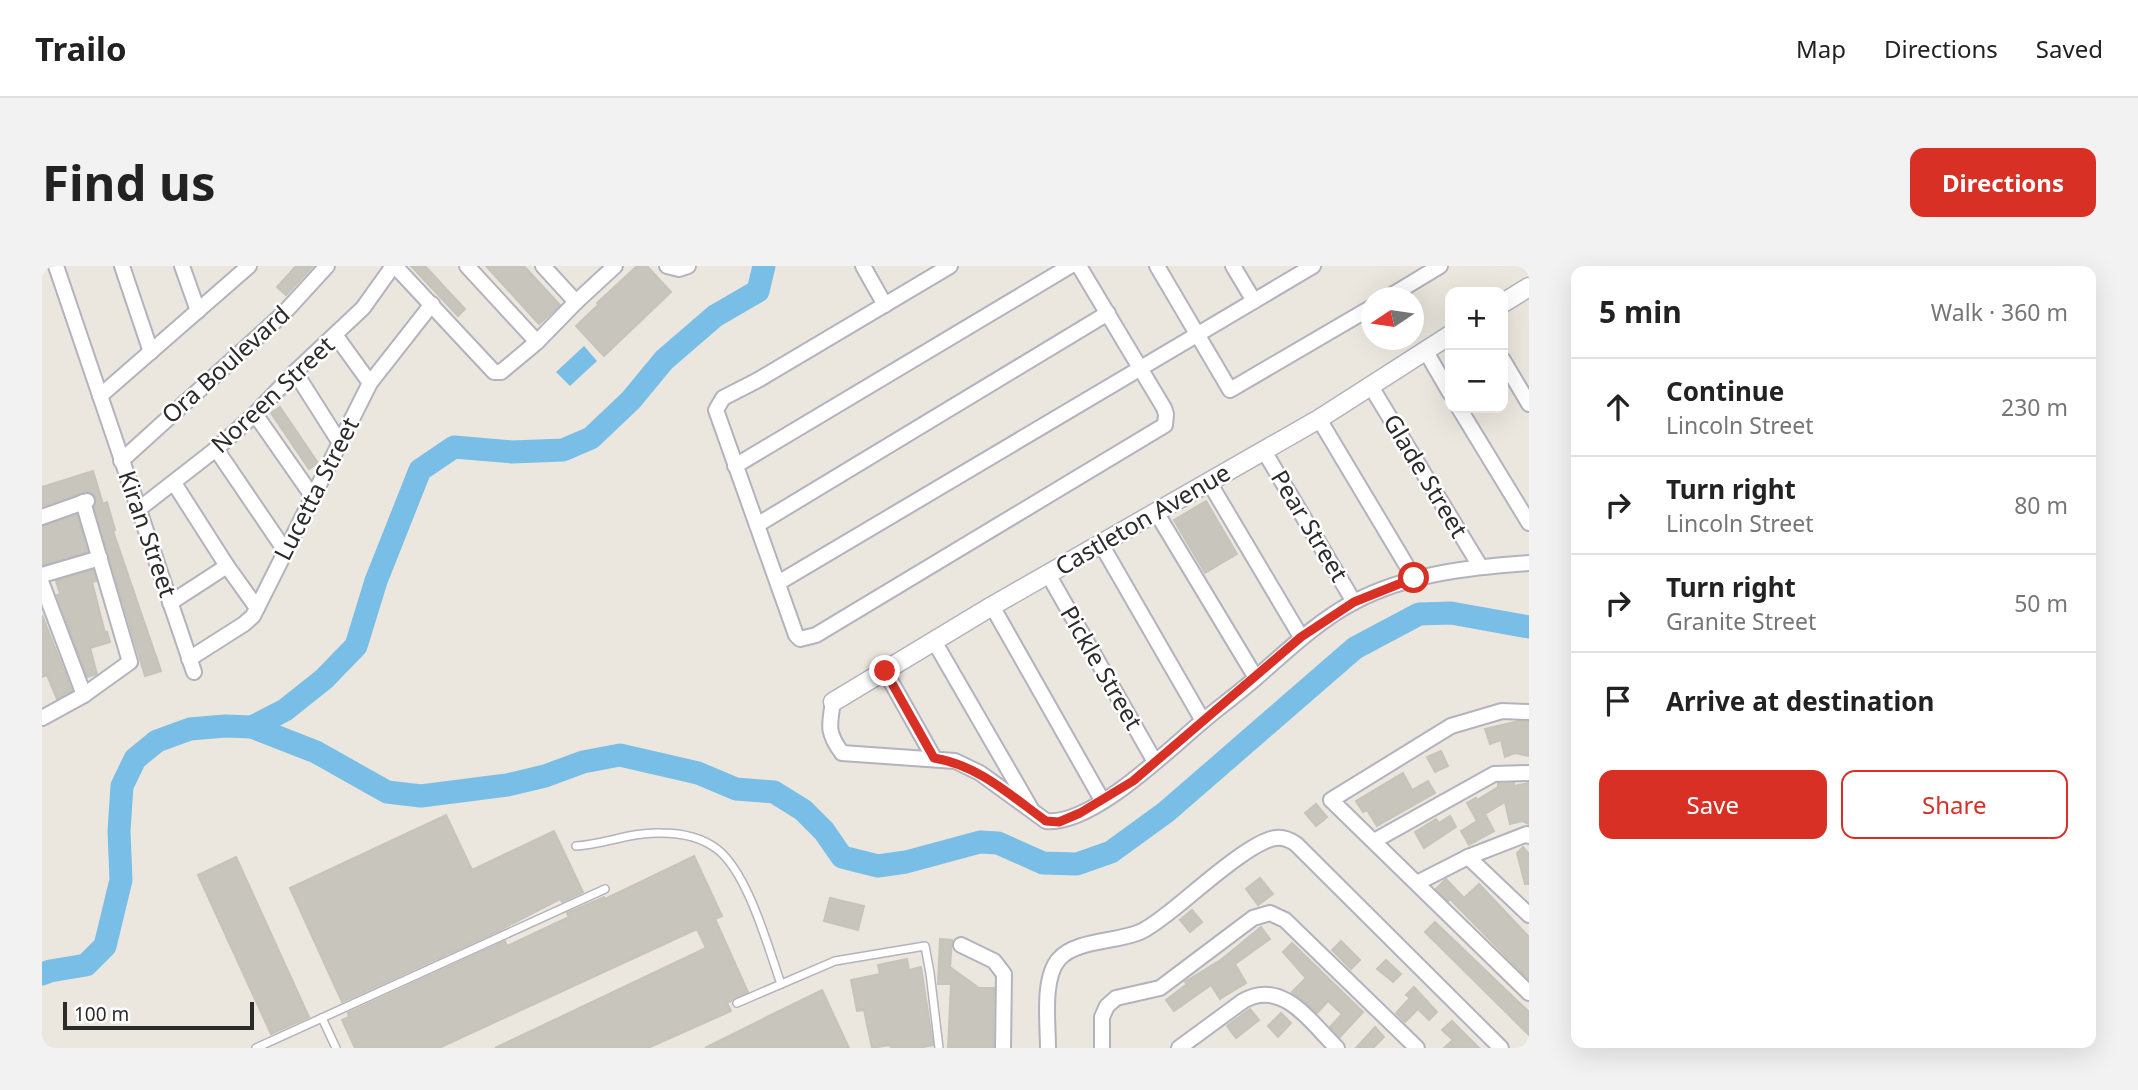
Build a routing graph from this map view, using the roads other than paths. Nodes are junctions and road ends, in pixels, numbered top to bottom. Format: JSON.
{"nodes":[{"id":1,"x":56,"y":266,"type":"edge"},
{"id":2,"x":122,"y":266,"type":"edge"},
{"id":3,"x":182,"y":266,"type":"edge"},
{"id":4,"x":327,"y":266,"type":"edge"},
{"id":5,"x":394,"y":266,"type":"edge"},
{"id":6,"x":467,"y":266,"type":"edge"},
{"id":7,"x":543,"y":266,"type":"edge"},
{"id":8,"x":667,"y":266,"type":"edge"},
{"id":9,"x":688,"y":266,"type":"edge"},
{"id":10,"x":863,"y":266,"type":"edge"},
{"id":11,"x":950,"y":266,"type":"edge"},
{"id":12,"x":1070,"y":266,"type":"edge"},
{"id":13,"x":1079,"y":266,"type":"edge"},
{"id":14,"x":1157,"y":266,"type":"edge"},
{"id":15,"x":1233,"y":266,"type":"edge"},
{"id":16,"x":1313,"y":266,"type":"edge"},
{"id":17,"x":1440,"y":266,"type":"edge"},
{"id":18,"x":614,"y":267,"type":"edge"},
{"id":19,"x":245,"y":268,"type":"edge"},
{"id":20,"x":1405,"y":287,"type":"edge"},
{"id":21,"x":1529,"y":288,"type":"edge"},
{"id":22,"x":1254,"y":300,"type":"junction"},
{"id":23,"x":1508,"y":300,"type":"edge"},
{"id":24,"x":576,"y":302,"type":"junction"},
{"id":25,"x":432,"y":304,"type":"junction"},
{"id":26,"x":884,"y":305,"type":"junction"},
{"id":27,"x":198,"y":311,"type":"junction"},
{"id":28,"x":1108,"y":313,"type":"junction"},
{"id":29,"x":1361,"y":313,"type":"edge"},
{"id":30,"x":1198,"y":334,"type":"junction"},
{"id":31,"x":336,"y":336,"type":"junction"},
{"id":32,"x":1445,"y":338,"type":"edge"},
{"id":33,"x":537,"y":342,"type":"junction"},
{"id":34,"x":1425,"y":350,"type":"junction"},
{"id":35,"x":151,"y":352,"type":"junction"},
{"id":36,"x":1140,"y":368,"type":"junction"},
{"id":37,"x":1508,"y":368,"type":"edge"},
{"id":38,"x":295,"y":372,"type":"junction"},
{"id":39,"x":370,"y":383,"type":"junction"},
{"id":40,"x":1445,"y":384,"type":"edge"},
{"id":41,"x":1370,"y":385,"type":"junction"},
{"id":42,"x":100,"y":396,"type":"junction"},
{"id":43,"x":1529,"y":404,"type":"edge"},
{"id":44,"x":1462,"y":413,"type":"edge"},
{"id":45,"x":256,"y":414,"type":"junction"},
{"id":46,"x":1319,"y":419,"type":"junction"},
{"id":47,"x":340,"y":443,"type":"junction"},
{"id":48,"x":216,"y":449,"type":"junction"},
{"id":49,"x":1264,"y":451,"type":"junction"},
{"id":50,"x":121,"y":461,"type":"junction"},
{"id":51,"x":735,"y":466,"type":"junction"},
{"id":52,"x":1209,"y":482,"type":"junction"},
{"id":53,"x":174,"y":483,"type":"junction"},
{"id":54,"x":313,"y":497,"type":"junction"},
{"id":55,"x":139,"y":509,"type":"junction"},
{"id":56,"x":1156,"y":512,"type":"junction"},
{"id":57,"x":42,"y":517,"type":"edge"},
{"id":58,"x":1529,"y":523,"type":"edge"},
{"id":59,"x":757,"y":525,"type":"junction"},
{"id":60,"x":1101,"y":544,"type":"junction"},
{"id":61,"x":286,"y":552,"type":"junction"},
{"id":62,"x":100,"y":558,"type":"junction"},
{"id":63,"x":1529,"y":563,"type":"edge"},
{"id":64,"x":227,"y":566,"type":"junction"},
{"id":65,"x":1480,"y":566,"type":"junction"},
{"id":66,"x":1048,"y":574,"type":"junction"},
{"id":67,"x":42,"y":575,"type":"edge"},
{"id":68,"x":1414,"y":578,"type":"junction"},
{"id":69,"x":778,"y":583,"type":"junction"},
{"id":70,"x":42,"y":584,"type":"edge"},
{"id":71,"x":1354,"y":602,"type":"junction"},
{"id":72,"x":170,"y":603,"type":"junction"},
{"id":73,"x":992,"y":606,"type":"junction"},
{"id":74,"x":257,"y":608,"type":"junction"},
{"id":75,"x":1301,"y":637,"type":"junction"},
{"id":76,"x":934,"y":641,"type":"junction"},
{"id":77,"x":192,"y":665,"type":"joint"},
{"id":78,"x":885,"y":671,"type":"junction"},
{"id":79,"x":1256,"y":678,"type":"junction"},
{"id":80,"x":84,"y":695,"type":"junction"},
{"id":81,"x":833,"y":702,"type":"joint"},
{"id":82,"x":1529,"y":712,"type":"edge"},
{"id":83,"x":42,"y":718,"type":"edge"},
{"id":84,"x":1203,"y":721,"type":"junction"},
{"id":85,"x":934,"y":758,"type":"junction"},
{"id":86,"x":1155,"y":762,"type":"junction"},
{"id":87,"x":1529,"y":773,"type":"edge"},
{"id":88,"x":1102,"y":800,"type":"junction"},
{"id":89,"x":1032,"y":811,"type":"junction"},
{"id":90,"x":1529,"y":836,"type":"edge"},
{"id":91,"x":1374,"y":841,"type":"junction"},
{"id":92,"x":576,"y":846,"type":"dead end"},
{"id":93,"x":1468,"y":857,"type":"junction"},
{"id":94,"x":1417,"y":883,"type":"junction"},
{"id":95,"x":605,"y":889,"type":"dead end"},
{"id":96,"x":1529,"y":915,"type":"edge"},
{"id":97,"x":961,"y":945,"type":"dead end"},
{"id":98,"x":781,"y":984,"type":"junction"},
{"id":99,"x":1529,"y":993,"type":"edge"},
{"id":100,"x":737,"y":1003,"type":"dead end"},
{"id":101,"x":322,"y":1018,"type":"junction"},
{"id":102,"x":256,"y":1048,"type":"edge"},
{"id":103,"x":336,"y":1048,"type":"edge"},
{"id":104,"x":939,"y":1048,"type":"edge"},
{"id":105,"x":1003,"y":1048,"type":"edge"},
{"id":106,"x":1048,"y":1048,"type":"edge"},
{"id":107,"x":1102,"y":1048,"type":"edge"},
{"id":108,"x":1179,"y":1048,"type":"edge"},
{"id":109,"x":1337,"y":1048,"type":"edge"},
{"id":110,"x":1417,"y":1048,"type":"edge"},
{"id":111,"x":1501,"y":1048,"type":"edge"}],
"edges":[{"from":1,"to":42,"type":"street","name":"Kiran Street"},
{"from":2,"to":35,"type":"street"},
{"from":3,"to":27,"type":"street"},
{"from":4,"to":50,"type":"street","name":"Ora Boulevard"},
{"from":5,"to":25,"type":"street"},
{"from":5,"to":31,"type":"street","name":"Noreen Street"},
{"from":6,"to":33,"type":"street"},
{"from":7,"to":24,"type":"street"},
{"from":8,"to":9,"type":"street"},
{"from":10,"to":26,"type":"street"},
{"from":11,"to":26,"type":"street"},
{"from":12,"to":51,"type":"street"},
{"from":13,"to":28,"type":"street"},
{"from":14,"to":30,"type":"street"},
{"from":15,"to":22,"type":"street"},
{"from":16,"to":22,"type":"street"},
{"from":17,"to":20,"type":"street"},
{"from":18,"to":24,"type":"street"},
{"from":19,"to":27,"type":"street"},
{"from":21,"to":23,"type":"street"},
{"from":22,"to":30,"type":"street"},
{"from":24,"to":33,"type":"street"},
{"from":25,"to":33,"type":"street"},
{"from":25,"to":39,"type":"street","name":"Lucetta Street"},
{"from":26,"to":51,"type":"street"},
{"from":27,"to":35,"type":"street"},
{"from":28,"to":36,"type":"street"},
{"from":28,"to":59,"type":"street"},
{"from":29,"to":30,"type":"street"},
{"from":30,"to":36,"type":"street"},
{"from":31,"to":38,"type":"street","name":"Noreen Street"},
{"from":31,"to":39,"type":"street"},
{"from":32,"to":34,"type":"street","name":"Castleton Avenue"},
{"from":34,"to":40,"type":"street"},
{"from":34,"to":41,"type":"street","name":"Castleton Avenue"},
{"from":35,"to":42,"type":"street"},
{"from":36,"to":69,"type":"street"},
{"from":36,"to":69,"type":"street"},
{"from":37,"to":43,"type":"street"},
{"from":38,"to":45,"type":"street","name":"Noreen Street"},
{"from":38,"to":47,"type":"street"},
{"from":39,"to":47,"type":"street","name":"Lucetta Street"},
{"from":41,"to":46,"type":"street","name":"Castleton Avenue"},
{"from":41,"to":65,"type":"street","name":"Glade Street"},
{"from":42,"to":50,"type":"street","name":"Kiran Street"},
{"from":44,"to":58,"type":"street"},
{"from":45,"to":48,"type":"street","name":"Noreen Street"},
{"from":45,"to":54,"type":"street"},
{"from":46,"to":49,"type":"street","name":"Castleton Avenue"},
{"from":46,"to":68,"type":"street"},
{"from":47,"to":54,"type":"street","name":"Lucetta Street"},
{"from":48,"to":53,"type":"street","name":"Noreen Street"},
{"from":48,"to":61,"type":"street"},
{"from":49,"to":52,"type":"street","name":"Castleton Avenue"},
{"from":49,"to":71,"type":"street","name":"Pear Street"},
{"from":50,"to":55,"type":"street","name":"Kiran Street"},
{"from":51,"to":59,"type":"street"},
{"from":52,"to":56,"type":"street","name":"Castleton Avenue"},
{"from":52,"to":75,"type":"street"},
{"from":53,"to":55,"type":"street","name":"Noreen Street"},
{"from":53,"to":64,"type":"street"},
{"from":54,"to":61,"type":"street","name":"Lucetta Street"},
{"from":55,"to":72,"type":"street","name":"Kiran Street"},
{"from":56,"to":60,"type":"street","name":"Castleton Avenue"},
{"from":56,"to":79,"type":"street"},
{"from":57,"to":62,"type":"street"},
{"from":59,"to":69,"type":"street"},
{"from":60,"to":66,"type":"street","name":"Castleton Avenue"},
{"from":60,"to":84,"type":"street"},
{"from":61,"to":74,"type":"street","name":"Lucetta Street"},
{"from":62,"to":67,"type":"street"},
{"from":62,"to":80,"type":"street"},
{"from":63,"to":65,"type":"street"},
{"from":64,"to":72,"type":"street"},
{"from":64,"to":74,"type":"street"},
{"from":65,"to":68,"type":"street"},
{"from":66,"to":73,"type":"street","name":"Castleton Avenue"},
{"from":66,"to":86,"type":"street","name":"Pickle Street"},
{"from":68,"to":71,"type":"street"},
{"from":70,"to":80,"type":"street"},
{"from":71,"to":75,"type":"street"},
{"from":72,"to":77,"type":"street","name":"Kiran Street"},
{"from":73,"to":76,"type":"street","name":"Castleton Avenue"},
{"from":73,"to":88,"type":"street"},
{"from":74,"to":77,"type":"street","name":"Lucetta Street"},
{"from":75,"to":79,"type":"street"},
{"from":76,"to":78,"type":"street","name":"Castleton Avenue"},
{"from":76,"to":89,"type":"street"},
{"from":78,"to":81,"type":"street","name":"Castleton Avenue"},
{"from":78,"to":85,"type":"street"},
{"from":79,"to":84,"type":"street"},
{"from":80,"to":83,"type":"street"},
{"from":81,"to":85,"type":"street"},
{"from":82,"to":91,"type":"street"},
{"from":84,"to":86,"type":"street"},
{"from":85,"to":89,"type":"street"},
{"from":86,"to":88,"type":"street"},
{"from":87,"to":91,"type":"street"},
{"from":88,"to":89,"type":"street"},
{"from":90,"to":93,"type":"street"},
{"from":91,"to":94,"type":"street"},
{"from":92,"to":98,"type":"lane"},
{"from":93,"to":94,"type":"street"},
{"from":93,"to":96,"type":"street"},
{"from":94,"to":99,"type":"street"},
{"from":95,"to":101,"type":"lane"},
{"from":97,"to":105,"type":"street"},
{"from":98,"to":100,"type":"lane"},
{"from":98,"to":104,"type":"lane"},
{"from":101,"to":102,"type":"lane"},
{"from":101,"to":103,"type":"lane"},
{"from":106,"to":111,"type":"street"},
{"from":107,"to":110,"type":"street"},
{"from":108,"to":109,"type":"street"}]}
